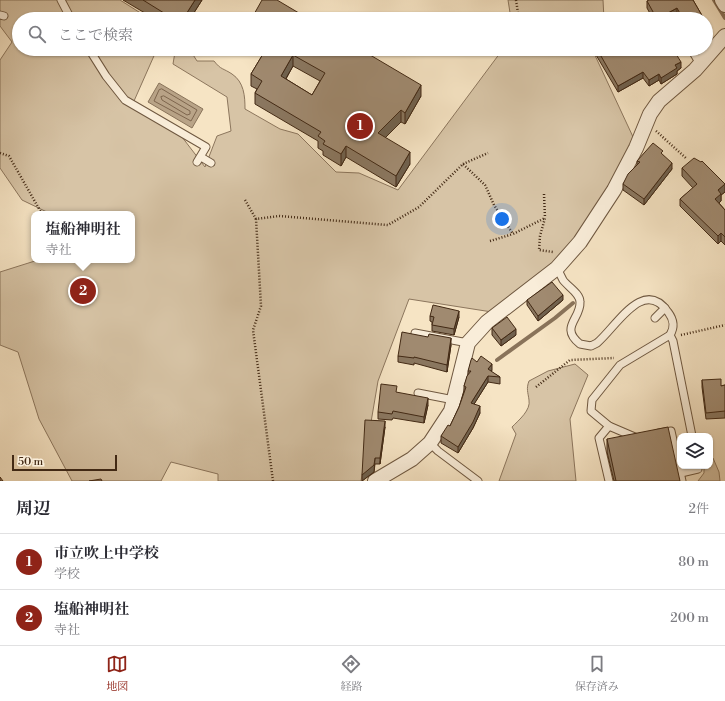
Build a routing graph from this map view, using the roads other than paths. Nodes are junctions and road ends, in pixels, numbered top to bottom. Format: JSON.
{"nodes":[{"id":1,"x":61,"y":0,"type":"edge"},
{"id":2,"x":722,"y":0,"type":"edge"},
{"id":3,"x":725,"y":6,"type":"edge"},
{"id":4,"x":67,"y":12,"type":"edge"},
{"id":5,"x":725,"y":36,"type":"edge"},
{"id":6,"x":713,"y":49,"type":"edge"},
{"id":7,"x":93,"y":56,"type":"edge"},
{"id":8,"x":695,"y":56,"type":"edge"},
{"id":9,"x":707,"y":56,"type":"edge"},
{"id":10,"x":700,"y":64,"type":"junction"},
{"id":11,"x":212,"y":163,"type":"dead end"},
{"id":12,"x":557,"y":268,"type":"junction"},
{"id":13,"x":665,"y":308,"type":"junction"},
{"id":14,"x":655,"y":318,"type":"dead end"},
{"id":15,"x":415,"y":333,"type":"edge"},
{"id":16,"x":670,"y":335,"type":"junction"},
{"id":17,"x":468,"y":343,"type":"junction"},
{"id":18,"x":418,"y":393,"type":"dead end"},
{"id":19,"x":454,"y":400,"type":"junction"},
{"id":20,"x":609,"y":426,"type":"junction"},
{"id":21,"x":691,"y":433,"type":"edge"},
{"id":22,"x":430,"y":443,"type":"junction"},
{"id":23,"x":698,"y":469,"type":"edge"},
{"id":24,"x":681,"y":473,"type":"junction"},
{"id":25,"x":375,"y":481,"type":"edge"},
{"id":26,"x":478,"y":481,"type":"edge"},
{"id":27,"x":609,"y":481,"type":"edge"},
{"id":28,"x":682,"y":481,"type":"edge"}],
"edges":[{"from":1,"to":4,"type":"lane"},
{"from":2,"to":3,"type":"street"},
{"from":5,"to":6,"type":"street"},
{"from":7,"to":11,"type":"lane"},
{"from":8,"to":10,"type":"lane"},
{"from":9,"to":10,"type":"street"},
{"from":10,"to":12,"type":"street"},
{"from":12,"to":13,"type":"lane"},
{"from":12,"to":17,"type":"street"},
{"from":13,"to":14,"type":"lane"},
{"from":13,"to":16,"type":"lane"},
{"from":15,"to":17,"type":"lane"},
{"from":16,"to":20,"type":"lane"},
{"from":16,"to":21,"type":"lane"},
{"from":17,"to":19,"type":"street"},
{"from":18,"to":19,"type":"lane"},
{"from":19,"to":22,"type":"street"},
{"from":20,"to":24,"type":"lane"},
{"from":20,"to":27,"type":"lane"},
{"from":22,"to":25,"type":"street"},
{"from":22,"to":26,"type":"lane"},
{"from":23,"to":24,"type":"lane"},
{"from":24,"to":28,"type":"lane"}]}
